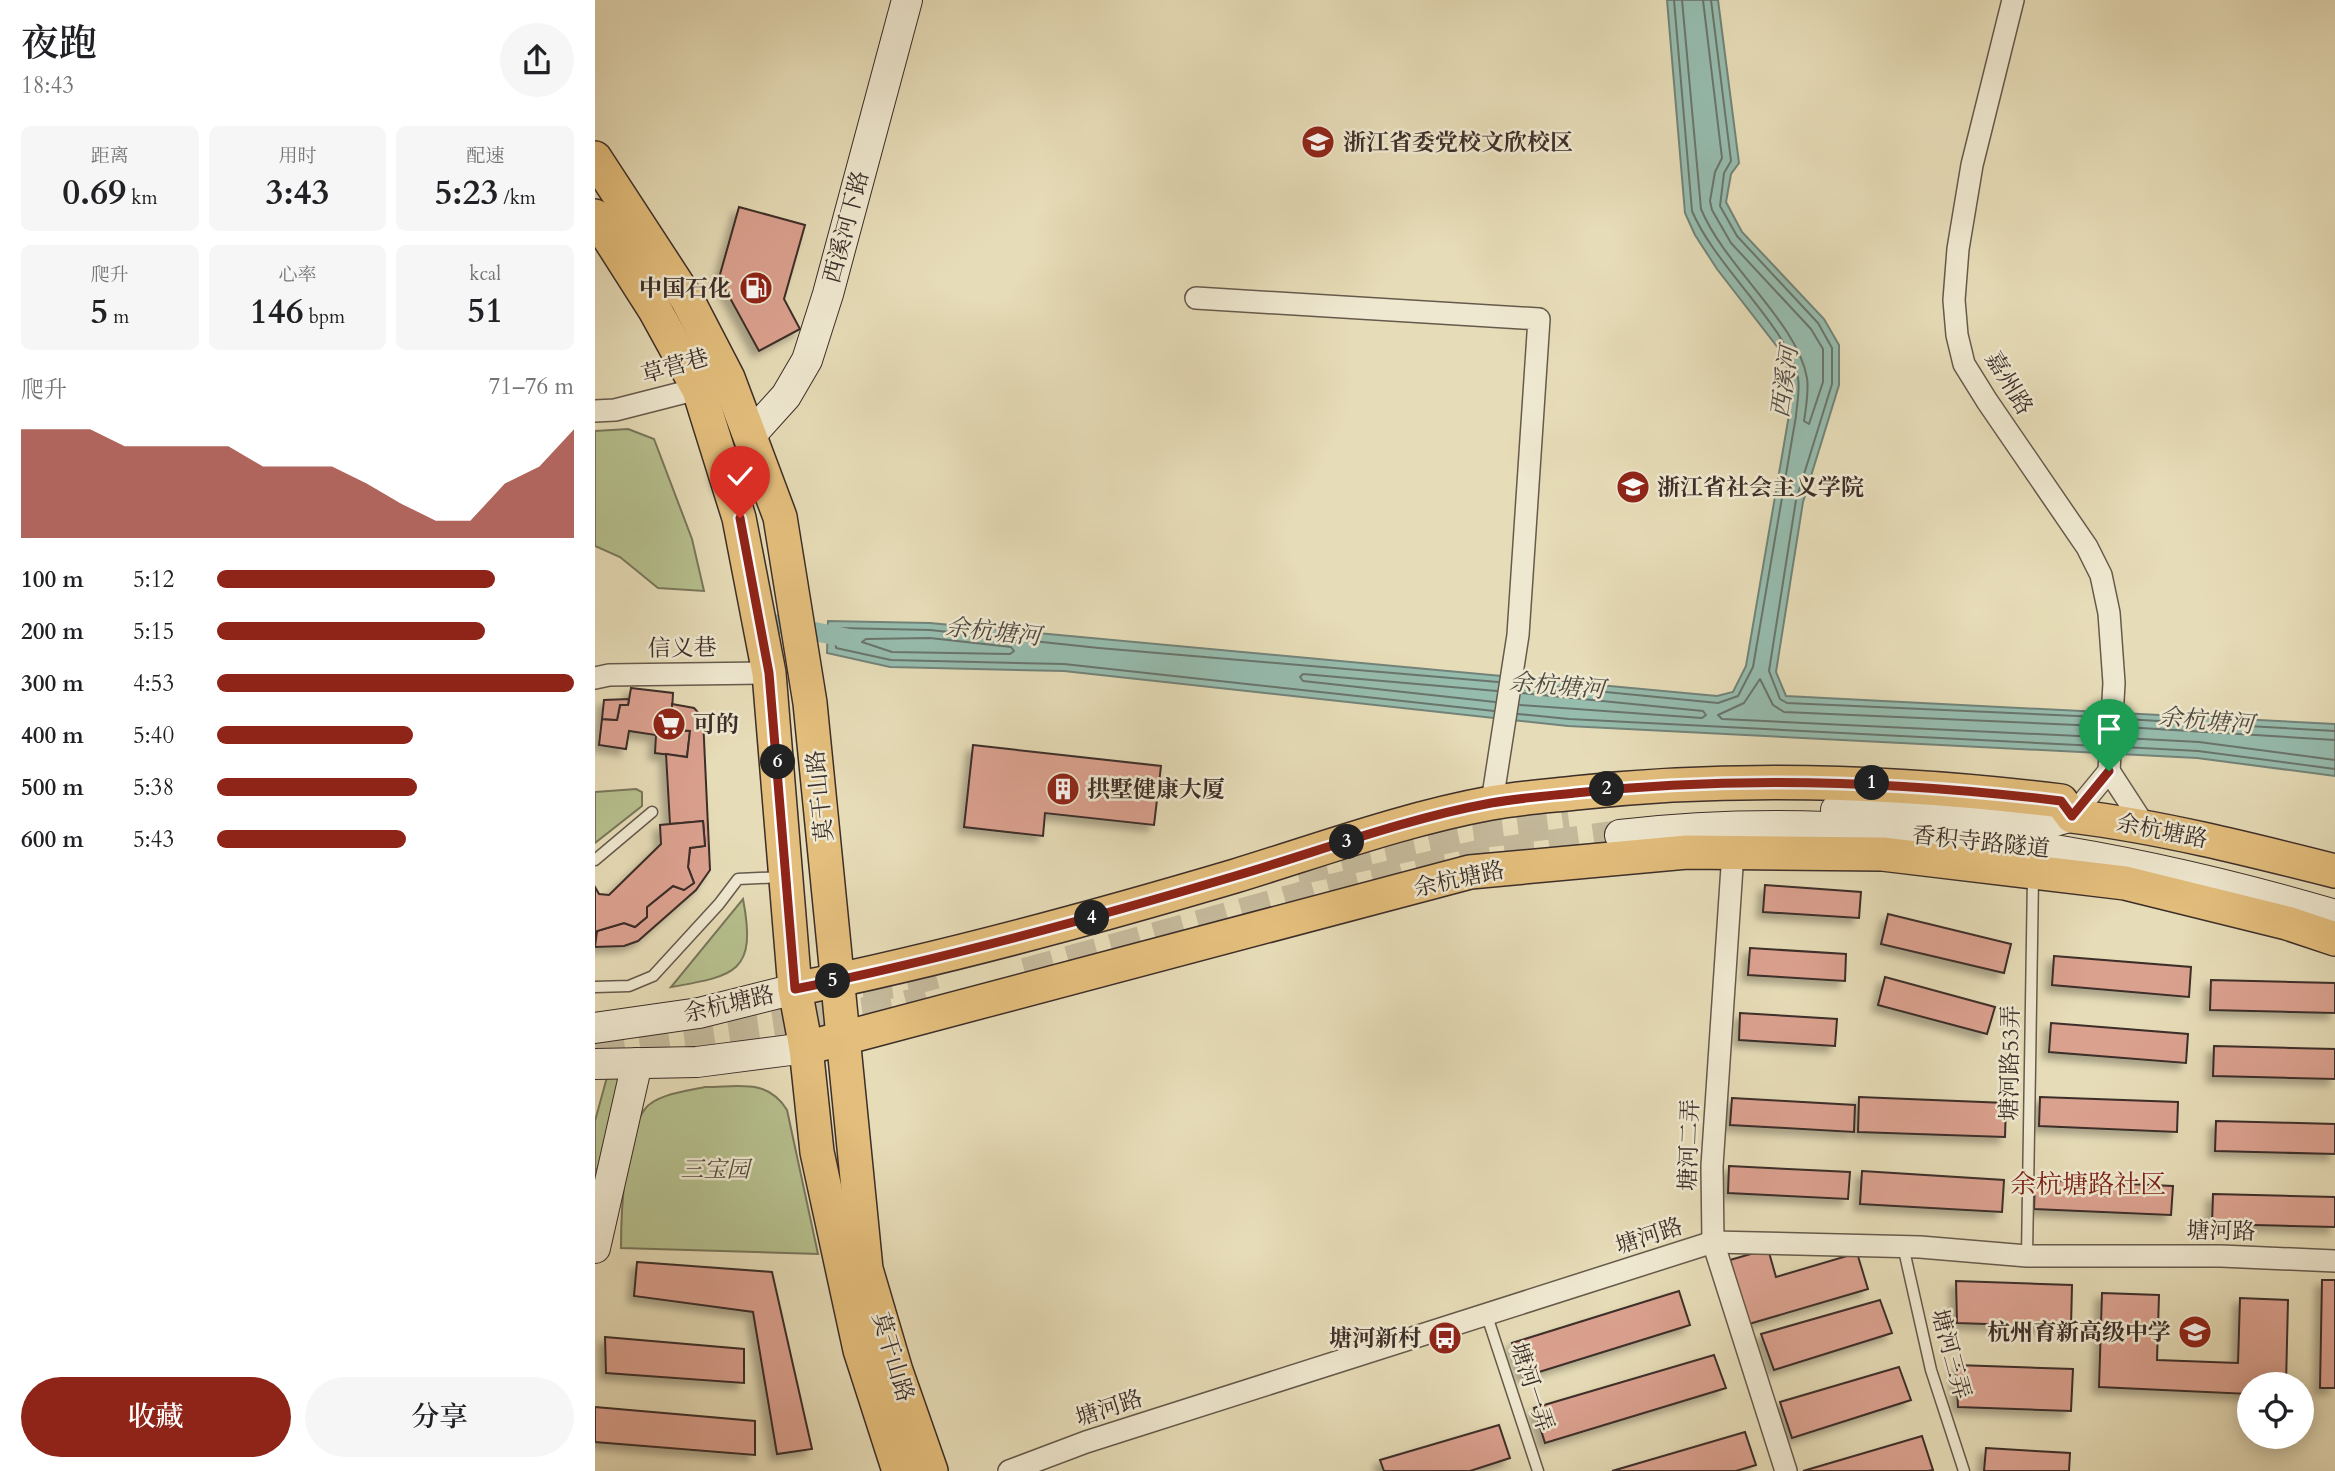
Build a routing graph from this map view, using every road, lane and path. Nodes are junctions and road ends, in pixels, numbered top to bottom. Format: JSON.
{"nodes":[{"id":1,"x":907,"y":0,"type":"edge"},
{"id":2,"x":2013,"y":0,"type":"edge"},
{"id":3,"x":595,"y":158,"type":"edge"},
{"id":4,"x":595,"y":216,"type":"edge"},
{"id":5,"x":1196,"y":298,"type":"dead end"},
{"id":6,"x":713,"y":384,"type":"junction"},
{"id":7,"x":595,"y":411,"type":"edge"},
{"id":8,"x":749,"y":437,"type":"junction"},
{"id":9,"x":769,"y":673,"type":"junction"},
{"id":10,"x":595,"y":678,"type":"edge"},
{"id":11,"x":2109,"y":771,"type":"junction"},
{"id":12,"x":1492,"y":802,"type":"junction"},
{"id":13,"x":652,"y":812,"type":"dead end"},
{"id":14,"x":2072,"y":816,"type":"junction"},
{"id":15,"x":2146,"y":828,"type":"junction"},
{"id":16,"x":1733,"y":852,"type":"junction"},
{"id":17,"x":595,"y":860,"type":"edge"},
{"id":18,"x":2033,"y":871,"type":"junction"},
{"id":19,"x":2335,"y":871,"type":"edge"},
{"id":20,"x":787,"y":877,"type":"junction"},
{"id":21,"x":2335,"y":915,"type":"edge"},
{"id":22,"x":2335,"y":939,"type":"edge"},
{"id":23,"x":838,"y":981,"type":"junction"},
{"id":24,"x":595,"y":987,"type":"edge"},
{"id":25,"x":795,"y":989,"type":"junction"},
{"id":26,"x":595,"y":1028,"type":"edge"},
{"id":27,"x":843,"y":1040,"type":"junction"},
{"id":28,"x":806,"y":1048,"type":"junction"},
{"id":29,"x":637,"y":1063,"type":"junction"},
{"id":30,"x":595,"y":1064,"type":"edge"},
{"id":31,"x":600,"y":1204,"type":"edge"},
{"id":32,"x":1713,"y":1242,"type":"junction"},
{"id":33,"x":1903,"y":1246,"type":"junction"},
{"id":34,"x":595,"y":1248,"type":"edge"},
{"id":35,"x":2027,"y":1256,"type":"junction"},
{"id":36,"x":2335,"y":1261,"type":"edge"},
{"id":37,"x":1486,"y":1316,"type":"junction"},
{"id":38,"x":899,"y":1471,"type":"edge"},
{"id":39,"x":930,"y":1471,"type":"edge"},
{"id":40,"x":1009,"y":1471,"type":"edge"},
{"id":41,"x":1538,"y":1471,"type":"edge"},
{"id":42,"x":1786,"y":1471,"type":"edge"},
{"id":43,"x":1964,"y":1471,"type":"edge"}],
"edges":[{"from":1,"to":8,"type":"main road","name":"西溪河下路"},
{"from":2,"to":11,"type":"street","name":"嘉州路"},
{"from":3,"to":6,"type":"main road","name":"莫干山路"},
{"from":4,"to":6,"type":"main road","name":"莫干山路"},
{"from":5,"to":12,"type":"street"},
{"from":6,"to":7,"type":"street","name":"草营巷"},
{"from":6,"to":8,"type":"main road","name":"莫干山路"},
{"from":6,"to":9,"type":"main road","name":"莫干山路"},
{"from":8,"to":23,"type":"main road","name":"莫干山路"},
{"from":9,"to":10,"type":"street","name":"信义巷"},
{"from":9,"to":20,"type":"main road","name":"莫干山路"},
{"from":11,"to":14,"type":"street"},
{"from":11,"to":15,"type":"street"},
{"from":12,"to":14,"type":"main road","name":"余杭塘路"},
{"from":12,"to":23,"type":"main road","name":"余杭塘路"},
{"from":13,"to":17,"type":"lane"},
{"from":14,"to":15,"type":"main road","name":"余杭塘路"},
{"from":14,"to":21,"type":"main road","name":"香积寺路隧道"},
{"from":15,"to":19,"type":"main road","name":"余杭塘路"},
{"from":16,"to":18,"type":"main road","name":"余杭塘路"},
{"from":16,"to":27,"type":"main road","name":"余杭塘路"},
{"from":16,"to":32,"type":"street","name":"塘河二弄"},
{"from":18,"to":22,"type":"main road","name":"余杭塘路"},
{"from":18,"to":35,"type":"lane","name":"塘河路53弄"},
{"from":20,"to":24,"type":"lane"},
{"from":20,"to":25,"type":"main road","name":"莫干山路"},
{"from":23,"to":25,"type":"main road","name":"余杭塘路"},
{"from":23,"to":27,"type":"main road","name":"莫干山路"},
{"from":25,"to":26,"type":"main road","name":"余杭塘路"},
{"from":25,"to":28,"type":"main road","name":"莫干山路"},
{"from":27,"to":28,"type":"main road","name":"余杭塘路"},
{"from":27,"to":39,"type":"main road","name":"莫干山路"},
{"from":28,"to":29,"type":"main road","name":"余杭塘路"},
{"from":28,"to":38,"type":"main road","name":"莫干山路"},
{"from":29,"to":30,"type":"main road","name":"余杭塘路"},
{"from":29,"to":31,"type":"main road"},
{"from":31,"to":34,"type":"main road"},
{"from":32,"to":33,"type":"street","name":"塘河路"},
{"from":32,"to":37,"type":"street","name":"塘河路"},
{"from":32,"to":42,"type":"street","name":"塘河二弄"},
{"from":33,"to":35,"type":"street","name":"塘河路"},
{"from":33,"to":43,"type":"lane","name":"塘河三弄"},
{"from":35,"to":36,"type":"street","name":"塘河路"},
{"from":37,"to":40,"type":"street","name":"塘河路"},
{"from":37,"to":41,"type":"lane","name":"塘河一弄"}]}
